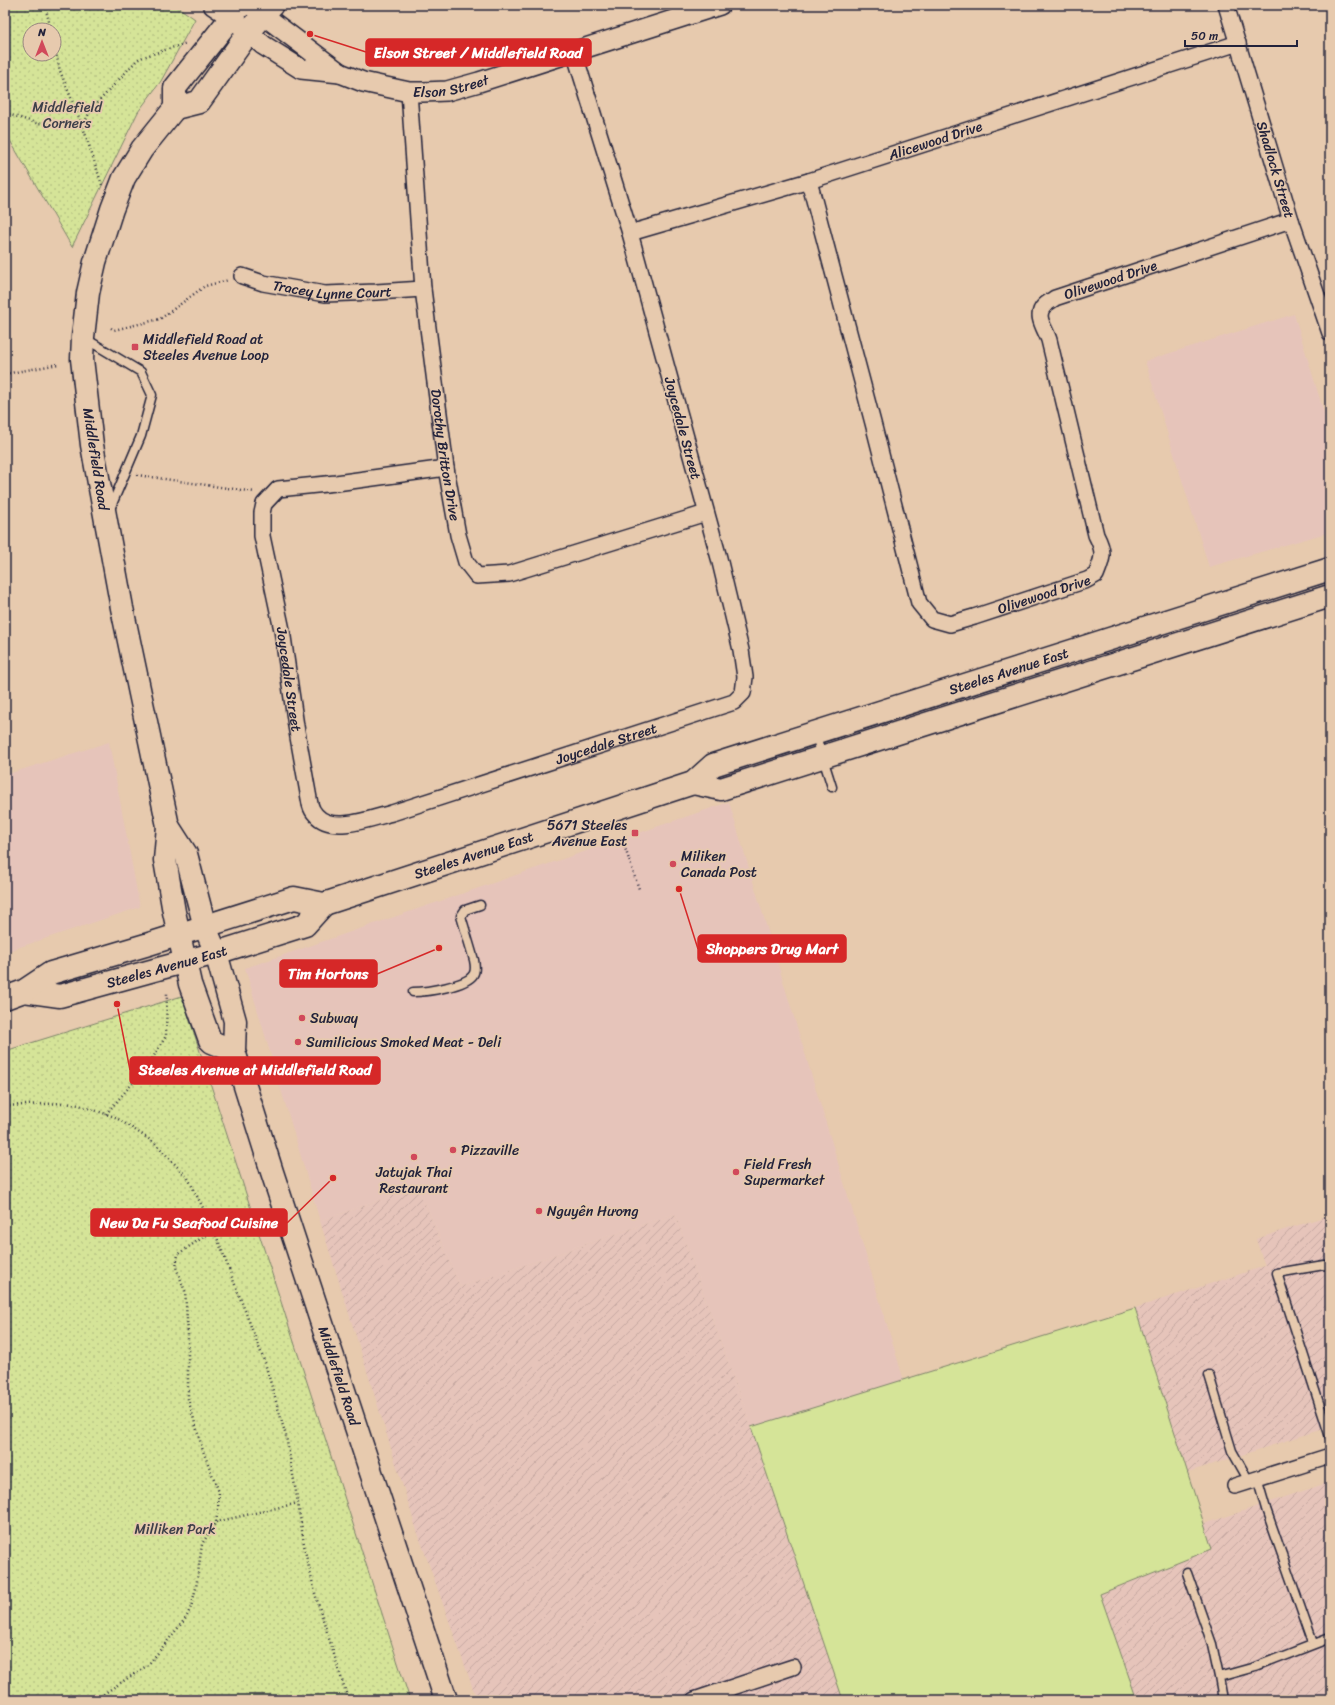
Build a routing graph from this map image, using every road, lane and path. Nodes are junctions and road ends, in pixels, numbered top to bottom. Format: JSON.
{"nodes":[{"id":1,"x":45,"y":5,"type":"edge"},
{"id":2,"x":213,"y":5,"type":"edge"},
{"id":3,"x":720,"y":5,"type":"edge"},
{"id":4,"x":1226,"y":5,"type":"edge"},
{"id":5,"x":262,"y":9,"type":"edge"},
{"id":6,"x":236,"y":11,"type":"edge"},
{"id":7,"x":49,"y":22,"type":"edge"},
{"id":8,"x":249,"y":32,"type":"junction"},
{"id":9,"x":190,"y":42,"type":"dead end"},
{"id":10,"x":1238,"y":43,"type":"junction"},
{"id":11,"x":574,"y":52,"type":"junction"},
{"id":12,"x":58,"y":62,"type":"edge"},
{"id":13,"x":340,"y":73,"type":"junction"},
{"id":14,"x":409,"y":92,"type":"junction"},
{"id":15,"x":175,"y":108,"type":"junction"},
{"id":16,"x":5,"y":113,"type":"edge"},
{"id":17,"x":83,"y":127,"type":"junction"},
{"id":18,"x":809,"y":181,"type":"junction"},
{"id":19,"x":112,"y":209,"type":"junction"},
{"id":20,"x":1290,"y":220,"type":"junction"},
{"id":21,"x":630,"y":233,"type":"junction"},
{"id":22,"x":242,"y":276,"type":"joint"},
{"id":23,"x":423,"y":289,"type":"junction"},
{"id":24,"x":111,"y":328,"type":"dead end"},
{"id":25,"x":1330,"y":333,"type":"edge"},
{"id":26,"x":83,"y":337,"type":"junction"},
{"id":27,"x":59,"y":364,"type":"dead end"},
{"id":28,"x":5,"y":374,"type":"edge"},
{"id":29,"x":446,"y":468,"type":"junction"},
{"id":30,"x":137,"y":475,"type":"dead end"},
{"id":31,"x":271,"y":495,"type":"junction"},
{"id":32,"x":706,"y":514,"type":"junction"},
{"id":33,"x":105,"y":519,"type":"junction"},
{"id":34,"x":1330,"y":569,"type":"edge"},
{"id":35,"x":1330,"y":596,"type":"edge"},
{"id":36,"x":815,"y":732,"type":"junction"},
{"id":37,"x":822,"y":757,"type":"junction"},
{"id":38,"x":692,"y":783,"type":"junction"},
{"id":39,"x":832,"y":787,"type":"dead end"},
{"id":40,"x":168,"y":826,"type":"junction"},
{"id":41,"x":622,"y":842,"type":"dead end"},
{"id":42,"x":638,"y":889,"type":"dead end"},
{"id":43,"x":324,"y":904,"type":"junction"},
{"id":44,"x":480,"y":905,"type":"dead end"},
{"id":45,"x":205,"y":927,"type":"junction"},
{"id":46,"x":178,"y":935,"type":"junction"},
{"id":47,"x":216,"y":953,"type":"junction"},
{"id":48,"x":184,"y":962,"type":"junction"},
{"id":49,"x":166,"y":992,"type":"dead end"},
{"id":50,"x":414,"y":992,"type":"dead end"},
{"id":51,"x":14,"y":994,"type":"edge"},
{"id":52,"x":234,"y":1051,"type":"junction"},
{"id":53,"x":5,"y":1106,"type":"edge"},
{"id":54,"x":106,"y":1114,"type":"junction"},
{"id":55,"x":214,"y":1230,"type":"junction"},
{"id":56,"x":1330,"y":1266,"type":"edge"},
{"id":57,"x":1209,"y":1375,"type":"dead end"},
{"id":58,"x":1330,"y":1437,"type":"edge"},
{"id":59,"x":1330,"y":1456,"type":"edge"},
{"id":60,"x":1253,"y":1479,"type":"junction"},
{"id":61,"x":1235,"y":1486,"type":"dead end"},
{"id":62,"x":298,"y":1503,"type":"junction"},
{"id":63,"x":216,"y":1522,"type":"junction"},
{"id":64,"x":1187,"y":1573,"type":"dead end"},
{"id":65,"x":1330,"y":1638,"type":"edge"},
{"id":66,"x":1313,"y":1643,"type":"junction"},
{"id":67,"x":793,"y":1667,"type":"dead end"},
{"id":68,"x":1219,"y":1677,"type":"junction"},
{"id":69,"x":98,"y":1700,"type":"edge"},
{"id":70,"x":348,"y":1700,"type":"edge"},
{"id":71,"x":446,"y":1700,"type":"edge"},
{"id":72,"x":694,"y":1700,"type":"edge"},
{"id":73,"x":1223,"y":1700,"type":"edge"}],
"edges":[{"from":1,"to":7,"type":"path"},
{"from":2,"to":6,"type":"street","name":"Elson Street"},
{"from":3,"to":11,"type":"street","name":"Elson Street"},
{"from":4,"to":10,"type":"street","name":"Shadlock Street"},
{"from":5,"to":8,"type":"main road"},
{"from":5,"to":13,"type":"street","name":"Elson Street"},
{"from":6,"to":8,"type":"street","name":"Elson Street"},
{"from":6,"to":15,"type":"main road"},
{"from":8,"to":13,"type":"street","name":"Elson Street"},
{"from":8,"to":15,"type":"main road"},
{"from":9,"to":17,"type":"path"},
{"from":10,"to":18,"type":"street","name":"Alicewood Drive"},
{"from":10,"to":20,"type":"street","name":"Shadlock Street"},
{"from":11,"to":14,"type":"street","name":"Elson Street"},
{"from":11,"to":21,"type":"street","name":"Joycedale Street"},
{"from":12,"to":17,"type":"path"},
{"from":13,"to":14,"type":"street","name":"Elson Street"},
{"from":14,"to":23,"type":"street","name":"Dorothy Britton Drive"},
{"from":15,"to":19,"type":"main road","name":"Middlefield Road"},
{"from":16,"to":17,"type":"path"},
{"from":17,"to":19,"type":"path"},
{"from":18,"to":20,"type":"street","name":"Olivewood Drive"},
{"from":18,"to":21,"type":"street","name":"Alicewood Drive"},
{"from":19,"to":26,"type":"main road","name":"Middlefield Road"},
{"from":20,"to":25,"type":"street","name":"Shadlock Street"},
{"from":21,"to":32,"type":"street","name":"Joycedale Street"},
{"from":22,"to":23,"type":"street","name":"Tracey Lynne Court"},
{"from":22,"to":24,"type":"path"},
{"from":23,"to":29,"type":"street","name":"Dorothy Britton Drive"},
{"from":26,"to":33,"type":"main road","name":"Middlefield Road"},
{"from":26,"to":33,"type":"lane"},
{"from":27,"to":28,"type":"path"},
{"from":29,"to":31,"type":"street"},
{"from":29,"to":32,"type":"street","name":"Dorothy Britton Drive"},
{"from":30,"to":31,"type":"path"},
{"from":31,"to":32,"type":"street","name":"Joycedale Street"},
{"from":33,"to":40,"type":"main road","name":"Middlefield Road"},
{"from":34,"to":36,"type":"main road","name":"Steeles Avenue East"},
{"from":35,"to":37,"type":"main road","name":"Steeles Avenue East"},
{"from":36,"to":37,"type":"lane"},
{"from":36,"to":38,"type":"main road","name":"Steeles Avenue East"},
{"from":37,"to":38,"type":"main road","name":"Steeles Avenue East"},
{"from":37,"to":39,"type":"lane"},
{"from":38,"to":43,"type":"main road","name":"Steeles Avenue East"},
{"from":40,"to":45,"type":"main road","name":"Middlefield Road"},
{"from":40,"to":46,"type":"main road","name":"Middlefield Road"},
{"from":41,"to":42,"type":"path"},
{"from":43,"to":45,"type":"main road","name":"Steeles Avenue East"},
{"from":43,"to":47,"type":"main road","name":"Steeles Avenue East"},
{"from":44,"to":50,"type":"lane"},
{"from":45,"to":46,"type":"main road","name":"Steeles Avenue East"},
{"from":45,"to":47,"type":"main road","name":"Middlefield Road"},
{"from":46,"to":48,"type":"main road","name":"Middlefield Road"},
{"from":46,"to":51,"type":"main road","name":"Steeles Avenue East"},
{"from":47,"to":48,"type":"main road","name":"Steeles Avenue East"},
{"from":47,"to":52,"type":"main road","name":"Middlefield Road"},
{"from":48,"to":51,"type":"main road","name":"Steeles Avenue East"},
{"from":48,"to":52,"type":"main road","name":"Middlefield Road"},
{"from":49,"to":54,"type":"path"},
{"from":52,"to":71,"type":"main road","name":"Middlefield Road"},
{"from":53,"to":54,"type":"path"},
{"from":54,"to":55,"type":"path"},
{"from":55,"to":62,"type":"path"},
{"from":55,"to":63,"type":"path"},
{"from":56,"to":58,"type":"lane"},
{"from":57,"to":60,"type":"lane"},
{"from":59,"to":60,"type":"street"},
{"from":60,"to":61,"type":"street"},
{"from":60,"to":66,"type":"lane"},
{"from":62,"to":63,"type":"path"},
{"from":62,"to":70,"type":"path"},
{"from":63,"to":69,"type":"path"},
{"from":64,"to":68,"type":"lane"},
{"from":65,"to":66,"type":"lane"},
{"from":66,"to":68,"type":"lane"},
{"from":67,"to":72,"type":"street"},
{"from":68,"to":73,"type":"lane"}]}
